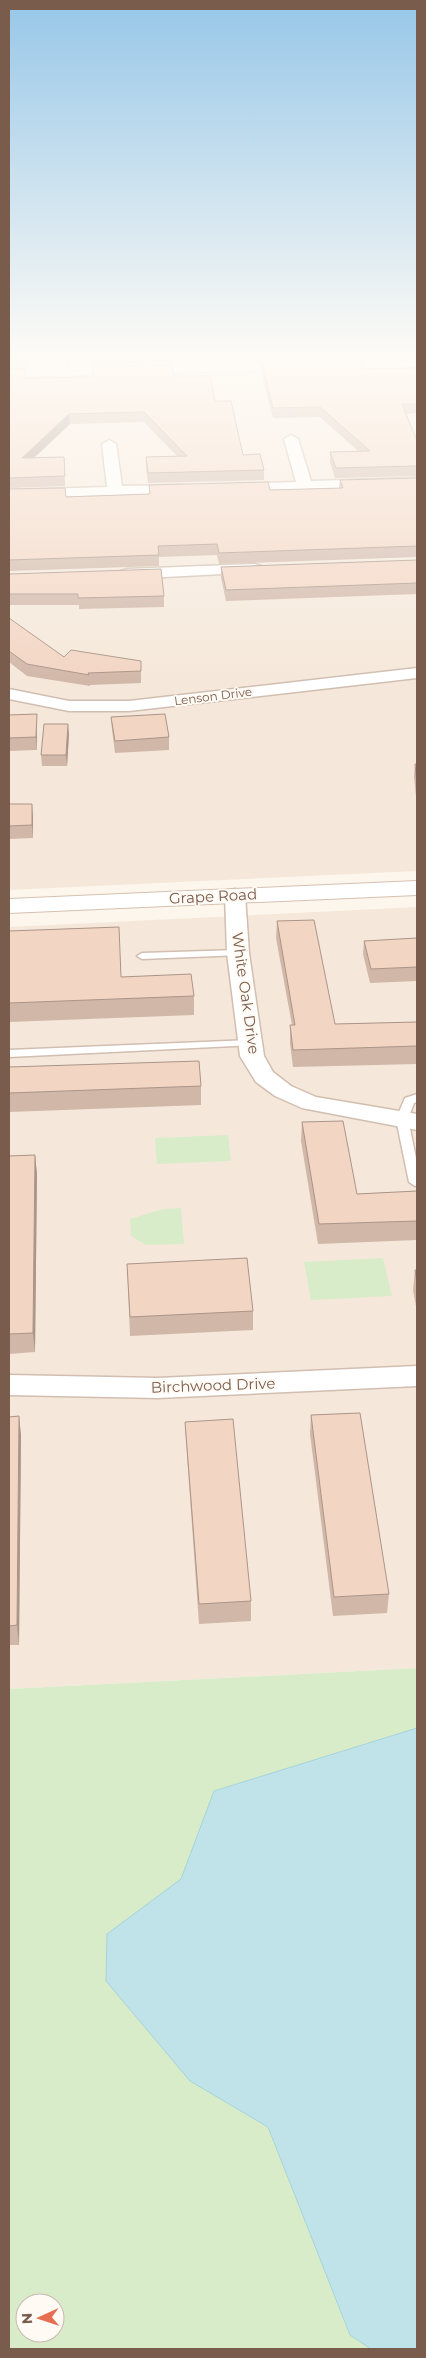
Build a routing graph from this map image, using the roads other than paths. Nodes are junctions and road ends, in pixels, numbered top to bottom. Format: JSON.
{"nodes":[{"id":1,"x":112,"y":466,"type":"edge"},
{"id":2,"x":299,"y":466,"type":"edge"},
{"id":3,"x":417,"y":482,"type":"edge"},
{"id":4,"x":305,"y":486,"type":"junction"},
{"id":5,"x":222,"y":488,"type":"edge"},
{"id":6,"x":198,"y":489,"type":"edge"},
{"id":7,"x":115,"y":491,"type":"junction"},
{"id":8,"x":9,"y":494,"type":"edge"},
{"id":9,"x":275,"y":568,"type":"edge"},
{"id":10,"x":107,"y":574,"type":"edge"},
{"id":11,"x":417,"y":673,"type":"edge"},
{"id":12,"x":9,"y":694,"type":"edge"},
{"id":13,"x":417,"y":888,"type":"edge"},
{"id":14,"x":235,"y":895,"type":"junction"},
{"id":15,"x":9,"y":906,"type":"edge"},
{"id":16,"x":238,"y":952,"type":"junction"},
{"id":17,"x":142,"y":956,"type":"dead end"},
{"id":18,"x":251,"y":1043,"type":"junction"},
{"id":19,"x":9,"y":1054,"type":"edge"},
{"id":20,"x":417,"y":1098,"type":"edge"},
{"id":21,"x":410,"y":1121,"type":"edge"},
{"id":22,"x":414,"y":1182,"type":"dead end"},
{"id":23,"x":417,"y":1376,"type":"edge"},
{"id":24,"x":9,"y":1385,"type":"edge"}],
"edges":[{"from":1,"to":7,"type":"street"},
{"from":2,"to":4,"type":"street"},
{"from":3,"to":4,"type":"street"},
{"from":4,"to":5,"type":"street"},
{"from":6,"to":7,"type":"street"},
{"from":7,"to":8,"type":"street"},
{"from":9,"to":10,"type":"street"},
{"from":11,"to":12,"type":"street","name":"Lenson Drive"},
{"from":13,"to":14,"type":"main road","name":"Grape Road"},
{"from":14,"to":15,"type":"main road","name":"Grape Road"},
{"from":14,"to":16,"type":"street","name":"White Oak Drive"},
{"from":16,"to":17,"type":"lane"},
{"from":16,"to":18,"type":"street","name":"White Oak Drive"},
{"from":18,"to":19,"type":"lane"},
{"from":18,"to":21,"type":"street","name":"White Oak Drive"},
{"from":20,"to":21,"type":"lane"},
{"from":21,"to":22,"type":"lane"},
{"from":23,"to":24,"type":"street","name":"Birchwood Drive"}]}
